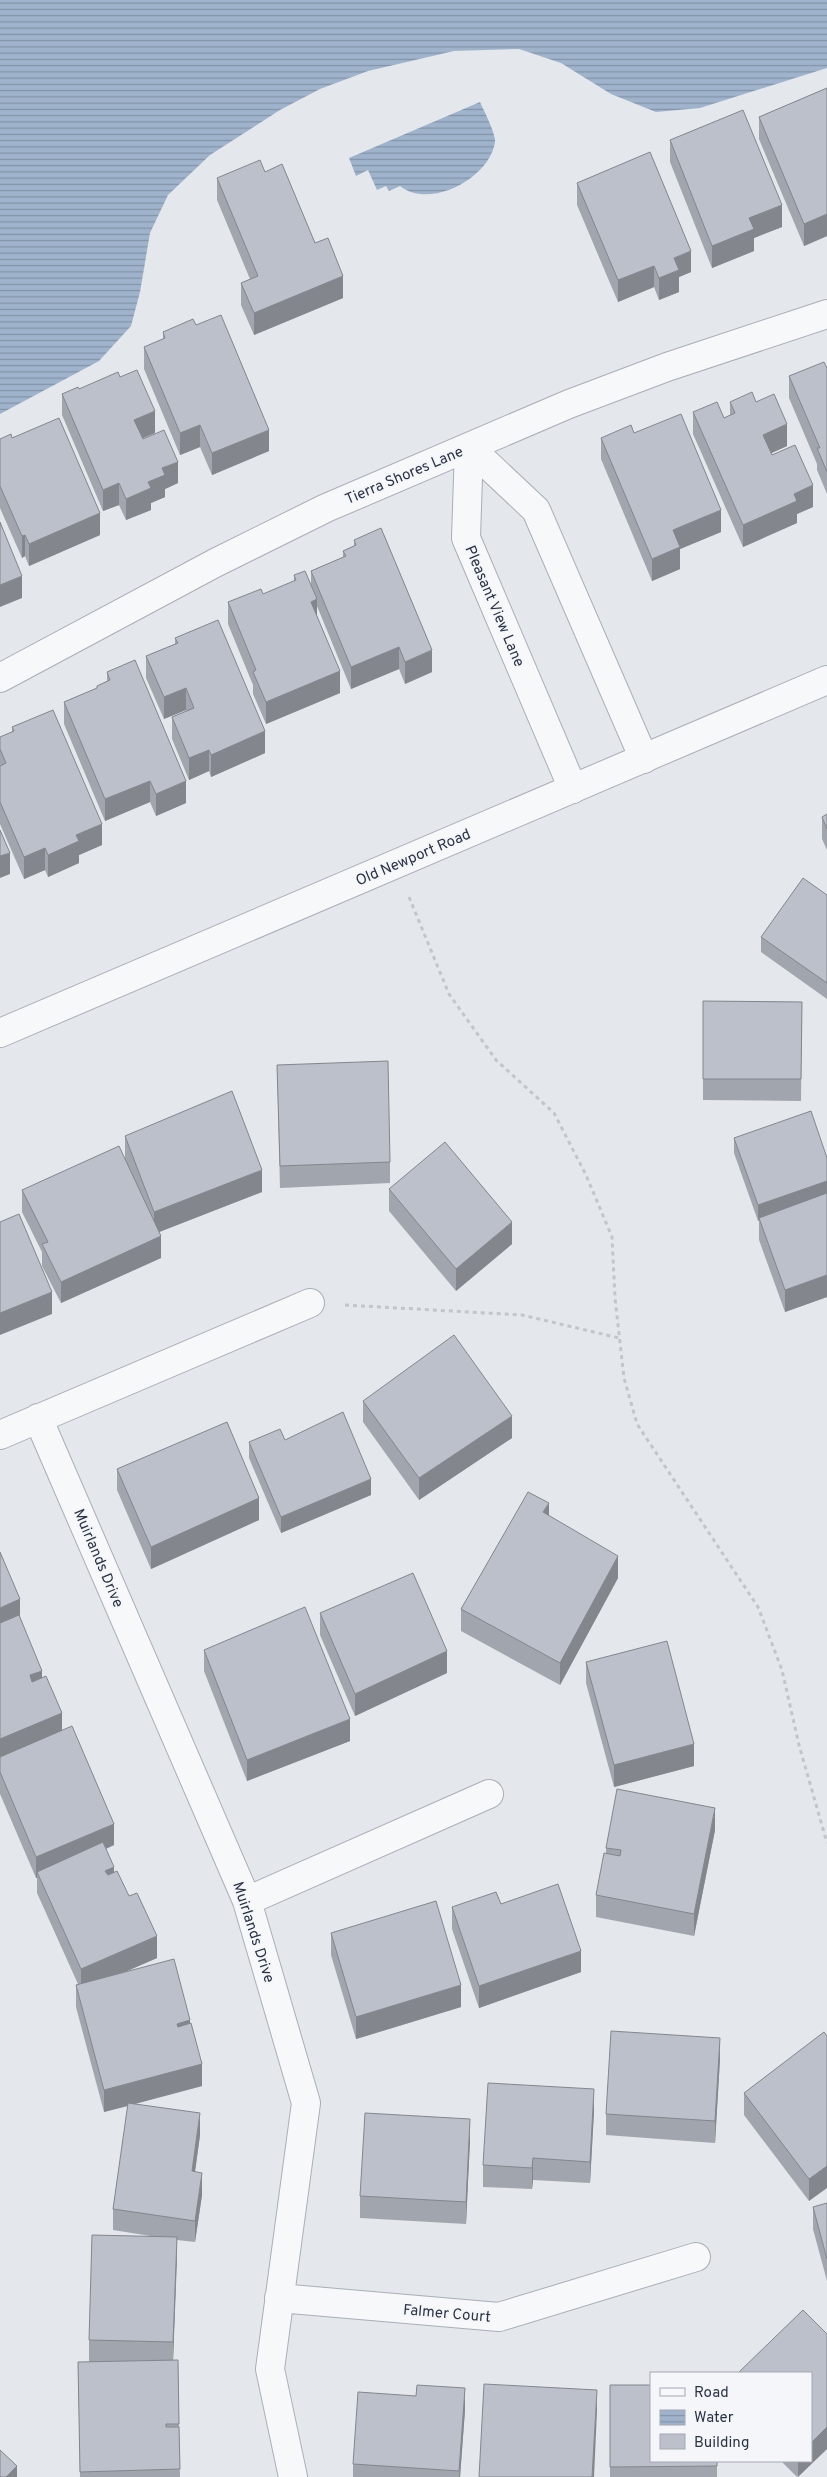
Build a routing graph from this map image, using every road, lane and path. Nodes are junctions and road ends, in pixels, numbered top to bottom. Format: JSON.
{"nodes":[{"id":1,"x":827,"y":314,"type":"edge"},
{"id":2,"x":470,"y":447,"type":"junction"},
{"id":3,"x":0,"y":678,"type":"edge"},
{"id":4,"x":827,"y":680,"type":"edge"},
{"id":5,"x":644,"y":759,"type":"junction"},
{"id":6,"x":573,"y":789,"type":"junction"},
{"id":7,"x":396,"y":864,"type":"junction"},
{"id":8,"x":0,"y":1033,"type":"edge"},
{"id":9,"x":310,"y":1303,"type":"joint"},
{"id":10,"x":620,"y":1338,"type":"junction"},
{"id":11,"x":38,"y":1418,"type":"junction"},
{"id":12,"x":0,"y":1435,"type":"edge"},
{"id":13,"x":490,"y":1794,"type":"dead end"},
{"id":14,"x":827,"y":1843,"type":"edge"},
{"id":15,"x":247,"y":1901,"type":"junction"},
{"id":16,"x":696,"y":2257,"type":"dead end"},
{"id":17,"x":279,"y":2298,"type":"junction"},
{"id":18,"x":293,"y":2477,"type":"edge"}],
"edges":[{"from":1,"to":2,"type":"street","name":"Tierra Shores Lane"},
{"from":2,"to":3,"type":"street","name":"Tierra Shores Lane"},
{"from":2,"to":5,"type":"street"},
{"from":2,"to":6,"type":"street","name":"Pleasant View Lane"},
{"from":4,"to":5,"type":"street","name":"Old Newport Road"},
{"from":5,"to":6,"type":"street","name":"Old Newport Road"},
{"from":6,"to":7,"type":"street","name":"Old Newport Road"},
{"from":7,"to":8,"type":"street","name":"Old Newport Road"},
{"from":7,"to":10,"type":"path"},
{"from":9,"to":10,"type":"path"},
{"from":9,"to":11,"type":"street"},
{"from":10,"to":14,"type":"path"},
{"from":11,"to":12,"type":"street"},
{"from":11,"to":15,"type":"street","name":"Muirlands Drive"},
{"from":13,"to":15,"type":"street"},
{"from":15,"to":17,"type":"street","name":"Muirlands Drive"},
{"from":16,"to":17,"type":"street","name":"Falmer Court"},
{"from":17,"to":18,"type":"street","name":"Muirlands Drive"}]}
